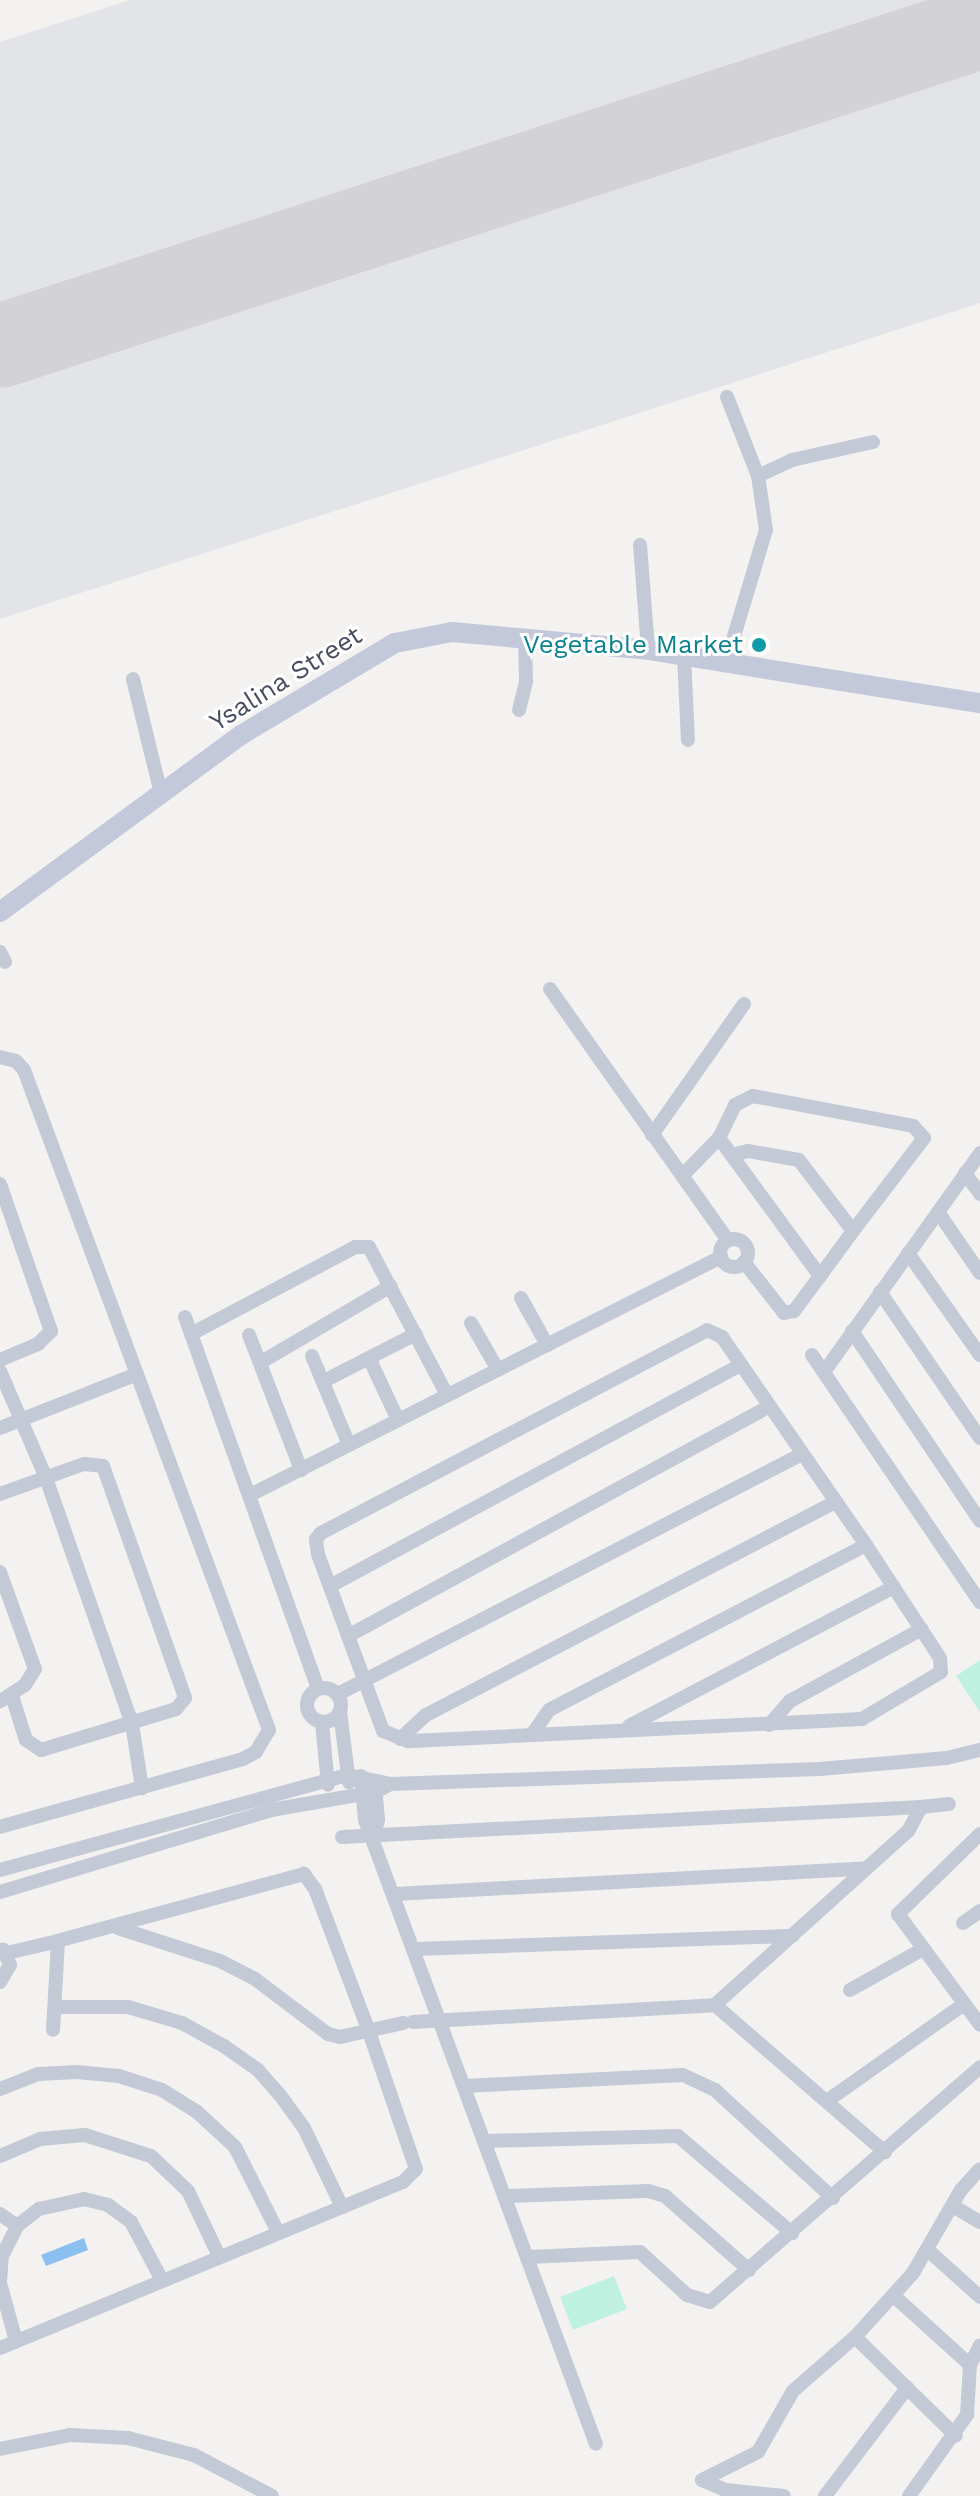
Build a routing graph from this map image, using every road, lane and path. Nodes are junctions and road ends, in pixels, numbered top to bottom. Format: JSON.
{"nodes":[{"id":1,"x":727,"y":397,"type":"dead end"},
{"id":2,"x":873,"y":442,"type":"dead end"},
{"id":3,"x":758,"y":476,"type":"junction"},
{"id":4,"x":640,"y":545,"type":"dead end"},
{"id":5,"x":525,"y":638,"type":"junction"},
{"id":6,"x":648,"y":650,"type":"junction"},
{"id":7,"x":684,"y":656,"type":"junction"},
{"id":8,"x":726,"y":663,"type":"junction"},
{"id":9,"x":133,"y":679,"type":"dead end"},
{"id":10,"x":980,"y":703,"type":"edge"},
{"id":11,"x":519,"y":710,"type":"dead end"},
{"id":12,"x":688,"y":740,"type":"dead end"},
{"id":13,"x":161,"y":794,"type":"junction"},
{"id":14,"x":0,"y":912,"type":"edge"},
{"id":15,"x":550,"y":989,"type":"dead end"},
{"id":16,"x":744,"y":1004,"type":"dead end"},
{"id":17,"x":0,"y":1057,"type":"edge"},
{"id":18,"x":652,"y":1135,"type":"junction"},
{"id":19,"x":719,"y":1138,"type":"junction"},
{"id":20,"x":980,"y":1153,"type":"edge"},
{"id":21,"x":732,"y":1155,"type":"junction"},
{"id":22,"x":965,"y":1173,"type":"junction"},
{"id":23,"x":682,"y":1176,"type":"junction"},
{"id":24,"x":0,"y":1184,"type":"edge"},
{"id":25,"x":980,"y":1194,"type":"edge"},
{"id":26,"x":938,"y":1212,"type":"junction"},
{"id":27,"x":853,"y":1231,"type":"junction"},
{"id":28,"x":728,"y":1240,"type":"junction"},
{"id":29,"x":908,"y":1253,"type":"junction"},
{"id":30,"x":721,"y":1257,"type":"junction"},
{"id":31,"x":744,"y":1262,"type":"junction"},
{"id":32,"x":980,"y":1273,"type":"edge"},
{"id":33,"x":820,"y":1276,"type":"junction"},
{"id":34,"x":391,"y":1286,"type":"junction"},
{"id":35,"x":880,"y":1292,"type":"junction"},
{"id":36,"x":521,"y":1298,"type":"dead end"},
{"id":37,"x":185,"y":1317,"type":"dead end"},
{"id":38,"x":471,"y":1323,"type":"dead end"},
{"id":39,"x":852,"y":1331,"type":"junction"},
{"id":40,"x":191,"y":1334,"type":"junction"},
{"id":41,"x":416,"y":1334,"type":"junction"},
{"id":42,"x":249,"y":1335,"type":"dead end"},
{"id":43,"x":547,"y":1345,"type":"junction"},
{"id":44,"x":812,"y":1355,"type":"dead end"},
{"id":45,"x":980,"y":1355,"type":"edge"},
{"id":46,"x":312,"y":1356,"type":"dead end"},
{"id":47,"x":0,"y":1360,"type":"edge"},
{"id":48,"x":370,"y":1360,"type":"junction"},
{"id":49,"x":263,"y":1361,"type":"junction"},
{"id":50,"x":741,"y":1365,"type":"junction"},
{"id":51,"x":498,"y":1370,"type":"junction"},
{"id":52,"x":0,"y":1371,"type":"edge"},
{"id":53,"x":824,"y":1372,"type":"junction"},
{"id":54,"x":137,"y":1374,"type":"junction"},
{"id":55,"x":324,"y":1381,"type":"junction"},
{"id":56,"x":447,"y":1395,"type":"junction"},
{"id":57,"x":769,"y":1406,"type":"junction"},
{"id":58,"x":23,"y":1419,"type":"junction"},
{"id":59,"x":398,"y":1420,"type":"junction"},
{"id":60,"x":0,"y":1428,"type":"edge"},
{"id":61,"x":980,"y":1438,"type":"edge"},
{"id":62,"x":349,"y":1445,"type":"junction"},
{"id":63,"x":802,"y":1454,"type":"junction"},
{"id":64,"x":301,"y":1470,"type":"junction"},
{"id":65,"x":46,"y":1478,"type":"junction"},
{"id":66,"x":0,"y":1494,"type":"edge"},
{"id":67,"x":250,"y":1495,"type":"junction"},
{"id":68,"x":836,"y":1502,"type":"junction"},
{"id":69,"x":980,"y":1521,"type":"edge"},
{"id":70,"x":866,"y":1545,"type":"junction"},
{"id":71,"x":0,"y":1572,"type":"edge"},
{"id":72,"x":330,"y":1586,"type":"junction"},
{"id":73,"x":894,"y":1587,"type":"junction"},
{"id":74,"x":980,"y":1602,"type":"edge"},
{"id":75,"x":922,"y":1629,"type":"junction"},
{"id":76,"x":348,"y":1636,"type":"junction"},
{"id":77,"x":363,"y":1685,"type":"junction"},
{"id":78,"x":318,"y":1688,"type":"junction"},
{"id":79,"x":338,"y":1694,"type":"junction"},
{"id":80,"x":6,"y":1699,"type":"edge"},
{"id":81,"x":340,"y":1712,"type":"junction"},
{"id":82,"x":322,"y":1722,"type":"junction"},
{"id":83,"x":132,"y":1724,"type":"junction"},
{"id":84,"x":769,"y":1725,"type":"junction"},
{"id":85,"x":624,"y":1729,"type":"junction"},
{"id":86,"x":533,"y":1733,"type":"junction"},
{"id":87,"x":400,"y":1739,"type":"junction"},
{"id":88,"x":980,"y":1750,"type":"edge"},
{"id":89,"x":327,"y":1779,"type":"junction"},
{"id":90,"x":362,"y":1785,"type":"junction"},
{"id":91,"x":142,"y":1788,"type":"junction"},
{"id":92,"x":331,"y":1796,"type":"junction"},
{"id":93,"x":949,"y":1804,"type":"dead end"},
{"id":94,"x":921,"y":1807,"type":"junction"},
{"id":95,"x":0,"y":1827,"type":"edge"},
{"id":96,"x":980,"y":1834,"type":"edge"},
{"id":97,"x":374,"y":1835,"type":"junction"},
{"id":98,"x":342,"y":1837,"type":"dead end"},
{"id":99,"x":864,"y":1869,"type":"junction"},
{"id":100,"x":0,"y":1870,"type":"edge"},
{"id":101,"x":0,"y":1892,"type":"edge"},
{"id":102,"x":395,"y":1894,"type":"junction"},
{"id":103,"x":980,"y":1911,"type":"edge"},
{"id":104,"x":963,"y":1923,"type":"dead end"},
{"id":105,"x":115,"y":1927,"type":"junction"},
{"id":106,"x":793,"y":1936,"type":"junction"},
{"id":107,"x":58,"y":1941,"type":"junction"},
{"id":108,"x":415,"y":1949,"type":"junction"},
{"id":109,"x":923,"y":1949,"type":"junction"},
{"id":110,"x":4,"y":1950,"type":"edge"},
{"id":111,"x":0,"y":1982,"type":"edge"},
{"id":112,"x":850,"y":1990,"type":"dead end"},
{"id":113,"x":964,"y":2004,"type":"junction"},
{"id":114,"x":715,"y":2005,"type":"junction"},
{"id":115,"x":55,"y":2007,"type":"junction"},
{"id":116,"x":441,"y":2020,"type":"junction"},
{"id":117,"x":980,"y":2025,"type":"edge"},
{"id":118,"x":368,"y":2029,"type":"junction"},
{"id":119,"x":53,"y":2030,"type":"dead end"},
{"id":120,"x":980,"y":2067,"type":"edge"},
{"id":121,"x":465,"y":2086,"type":"junction"},
{"id":122,"x":0,"y":2089,"type":"edge"},
{"id":123,"x":827,"y":2101,"type":"junction"},
{"id":124,"x":485,"y":2141,"type":"junction"},
{"id":125,"x":885,"y":2152,"type":"junction"},
{"id":126,"x":0,"y":2156,"type":"edge"},
{"id":127,"x":980,"y":2169,"type":"edge"},
{"id":128,"x":505,"y":2196,"type":"junction"},
{"id":129,"x":833,"y":2198,"type":"junction"},
{"id":130,"x":953,"y":2206,"type":"junction"},
{"id":131,"x":342,"y":2207,"type":"junction"},
{"id":132,"x":0,"y":2214,"type":"edge"},
{"id":133,"x":980,"y":2222,"type":"edge"},
{"id":134,"x":17,"y":2226,"type":"junction"},
{"id":135,"x":278,"y":2232,"type":"junction"},
{"id":136,"x":792,"y":2233,"type":"junction"},
{"id":137,"x":929,"y":2251,"type":"junction"},
{"id":138,"x":219,"y":2256,"type":"junction"},
{"id":139,"x":528,"y":2257,"type":"junction"},
{"id":140,"x":749,"y":2270,"type":"junction"},
{"id":141,"x":162,"y":2280,"type":"junction"},
{"id":142,"x":0,"y":2283,"type":"edge"},
{"id":143,"x":894,"y":2296,"type":"junction"},
{"id":144,"x":980,"y":2297,"type":"edge"},
{"id":145,"x":855,"y":2337,"type":"junction"},
{"id":146,"x":16,"y":2341,"type":"junction"},
{"id":147,"x":980,"y":2345,"type":"edge"},
{"id":148,"x":0,"y":2348,"type":"edge"},
{"id":149,"x":970,"y":2365,"type":"junction"},
{"id":150,"x":907,"y":2388,"type":"junction"},
{"id":151,"x":956,"y":2436,"type":"junction"},
{"id":152,"x":596,"y":2444,"type":"dead end"},
{"id":153,"x":0,"y":2449,"type":"edge"},
{"id":154,"x":272,"y":2496,"type":"edge"},
{"id":155,"x":784,"y":2496,"type":"edge"},
{"id":156,"x":825,"y":2496,"type":"edge"},
{"id":157,"x":909,"y":2496,"type":"edge"}],
"edges":[{"from":1,"to":3,"type":"street"},
{"from":2,"to":3,"type":"street"},
{"from":3,"to":8,"type":"street"},
{"from":4,"to":6,"type":"street"},
{"from":5,"to":6,"type":"street","name":"Ysalina Street"},
{"from":5,"to":11,"type":"street"},
{"from":5,"to":13,"type":"street","name":"Ysalina Street"},
{"from":6,"to":7,"type":"street","name":"Ysalina Street"},
{"from":7,"to":8,"type":"street","name":"Ysalina Street"},
{"from":7,"to":12,"type":"street"},
{"from":8,"to":10,"type":"street","name":"Ysalina Street"},
{"from":9,"to":13,"type":"street"},
{"from":13,"to":14,"type":"street","name":"Ysalina Street"},
{"from":15,"to":18,"type":"street"},
{"from":16,"to":18,"type":"street"},
{"from":17,"to":54,"type":"street"},
{"from":18,"to":23,"type":"street"},
{"from":19,"to":21,"type":"street"},
{"from":19,"to":23,"type":"street"},
{"from":19,"to":27,"type":"street"},
{"from":20,"to":22,"type":"street"},
{"from":21,"to":27,"type":"street"},
{"from":21,"to":33,"type":"street"},
{"from":22,"to":25,"type":"street"},
{"from":22,"to":26,"type":"street"},
{"from":23,"to":28,"type":"street"},
{"from":24,"to":47,"type":"street"},
{"from":26,"to":29,"type":"street"},
{"from":26,"to":32,"type":"street"},
{"from":27,"to":33,"type":"street"},
{"from":28,"to":30,"type":"street"},
{"from":28,"to":31,"type":"street"},
{"from":29,"to":35,"type":"street"},
{"from":29,"to":45,"type":"street"},
{"from":30,"to":31,"type":"street"},
{"from":30,"to":43,"type":"street"},
{"from":31,"to":33,"type":"street"},
{"from":34,"to":40,"type":"street"},
{"from":34,"to":41,"type":"street"},
{"from":34,"to":49,"type":"street"},
{"from":35,"to":39,"type":"street"},
{"from":35,"to":61,"type":"street"},
{"from":36,"to":43,"type":"street"},
{"from":37,"to":40,"type":"street"},
{"from":38,"to":51,"type":"street"},
{"from":39,"to":53,"type":"street"},
{"from":39,"to":69,"type":"street"},
{"from":40,"to":67,"type":"street"},
{"from":41,"to":48,"type":"street"},
{"from":41,"to":56,"type":"street"},
{"from":42,"to":49,"type":"street"},
{"from":43,"to":51,"type":"street"},
{"from":44,"to":53,"type":"street"},
{"from":46,"to":55,"type":"street"},
{"from":48,"to":55,"type":"street"},
{"from":48,"to":59,"type":"street"},
{"from":49,"to":64,"type":"street"},
{"from":50,"to":57,"type":"street"},
{"from":50,"to":72,"type":"street"},
{"from":50,"to":72,"type":"street"},
{"from":51,"to":56,"type":"street"},
{"from":52,"to":58,"type":"street"},
{"from":53,"to":74,"type":"street"},
{"from":54,"to":58,"type":"street"},
{"from":54,"to":91,"type":"street"},
{"from":55,"to":62,"type":"street"},
{"from":56,"to":59,"type":"street"},
{"from":57,"to":63,"type":"street"},
{"from":57,"to":76,"type":"street"},
{"from":58,"to":60,"type":"street"},
{"from":58,"to":65,"type":"street"},
{"from":59,"to":62,"type":"street"},
{"from":62,"to":64,"type":"street"},
{"from":63,"to":68,"type":"street"},
{"from":63,"to":77,"type":"street"},
{"from":64,"to":67,"type":"street"},
{"from":65,"to":66,"type":"street"},
{"from":65,"to":83,"type":"street"},
{"from":65,"to":83,"type":"street"},
{"from":67,"to":78,"type":"street"},
{"from":68,"to":70,"type":"street"},
{"from":68,"to":87,"type":"street"},
{"from":70,"to":73,"type":"street"},
{"from":70,"to":86,"type":"street"},
{"from":71,"to":80,"type":"street"},
{"from":72,"to":76,"type":"street"},
{"from":73,"to":75,"type":"street"},
{"from":73,"to":85,"type":"street"},
{"from":75,"to":84,"type":"street"},
{"from":75,"to":84,"type":"street"},
{"from":76,"to":77,"type":"street"},
{"from":77,"to":79,"type":"street"},
{"from":77,"to":87,"type":"street"},
{"from":78,"to":79,"type":"street"},
{"from":78,"to":82,"type":"street"},
{"from":79,"to":81,"type":"street"},
{"from":80,"to":83,"type":"street"},
{"from":81,"to":82,"type":"street"},
{"from":81,"to":90,"type":"street"},
{"from":82,"to":89,"type":"street"},
{"from":83,"to":91,"type":"street"},
{"from":84,"to":85,"type":"street"},
{"from":85,"to":86,"type":"street"},
{"from":86,"to":87,"type":"street"},
{"from":88,"to":90,"type":"street"},
{"from":89,"to":90,"type":"street"},
{"from":89,"to":92,"type":"street"},
{"from":89,"to":100,"type":"street"},
{"from":90,"to":92,"type":"street"},
{"from":90,"to":97,"type":"street"},
{"from":91,"to":95,"type":"street"},
{"from":92,"to":101,"type":"street"},
{"from":93,"to":94,"type":"street"},
{"from":94,"to":97,"type":"street"},
{"from":94,"to":99,"type":"street"},
{"from":96,"to":109,"type":"street"},
{"from":97,"to":98,"type":"street"},
{"from":97,"to":102,"type":"street"},
{"from":99,"to":102,"type":"street"},
{"from":99,"to":106,"type":"street"},
{"from":102,"to":108,"type":"street"},
{"from":103,"to":104,"type":"street"},
{"from":105,"to":107,"type":"street"},
{"from":105,"to":118,"type":"street"},
{"from":105,"to":118,"type":"street"},
{"from":106,"to":108,"type":"street"},
{"from":106,"to":114,"type":"street"},
{"from":107,"to":110,"type":"street"},
{"from":107,"to":115,"type":"street"},
{"from":108,"to":116,"type":"street"},
{"from":109,"to":112,"type":"street"},
{"from":109,"to":113,"type":"street"},
{"from":110,"to":111,"type":"street"},
{"from":113,"to":117,"type":"street"},
{"from":113,"to":123,"type":"street"},
{"from":114,"to":116,"type":"street"},
{"from":114,"to":123,"type":"street"},
{"from":115,"to":119,"type":"street"},
{"from":115,"to":131,"type":"street"},
{"from":116,"to":118,"type":"street"},
{"from":116,"to":121,"type":"street"},
{"from":118,"to":131,"type":"street"},
{"from":120,"to":125,"type":"street"},
{"from":121,"to":124,"type":"street"},
{"from":121,"to":129,"type":"street"},
{"from":122,"to":135,"type":"street"},
{"from":123,"to":125,"type":"street"},
{"from":124,"to":128,"type":"street"},
{"from":124,"to":136,"type":"street"},
{"from":125,"to":129,"type":"street"},
{"from":126,"to":138,"type":"street"},
{"from":127,"to":130,"type":"street"},
{"from":128,"to":139,"type":"street"},
{"from":128,"to":140,"type":"street"},
{"from":129,"to":136,"type":"street"},
{"from":130,"to":133,"type":"street"},
{"from":130,"to":137,"type":"street"},
{"from":131,"to":135,"type":"street"},
{"from":132,"to":134,"type":"street"},
{"from":134,"to":141,"type":"street"},
{"from":134,"to":142,"type":"street"},
{"from":135,"to":138,"type":"street"},
{"from":136,"to":140,"type":"street"},
{"from":137,"to":143,"type":"street"},
{"from":137,"to":144,"type":"street"},
{"from":138,"to":141,"type":"street"},
{"from":139,"to":140,"type":"street"},
{"from":139,"to":152,"type":"street"},
{"from":141,"to":146,"type":"street"},
{"from":142,"to":146,"type":"street"},
{"from":143,"to":145,"type":"street"},
{"from":143,"to":149,"type":"street"},
{"from":145,"to":150,"type":"street"},
{"from":145,"to":155,"type":"street"},
{"from":146,"to":148,"type":"street"},
{"from":147,"to":149,"type":"street"},
{"from":149,"to":151,"type":"street"},
{"from":150,"to":151,"type":"street"},
{"from":150,"to":156,"type":"street"},
{"from":151,"to":157,"type":"street"},
{"from":153,"to":154,"type":"street"}]}
